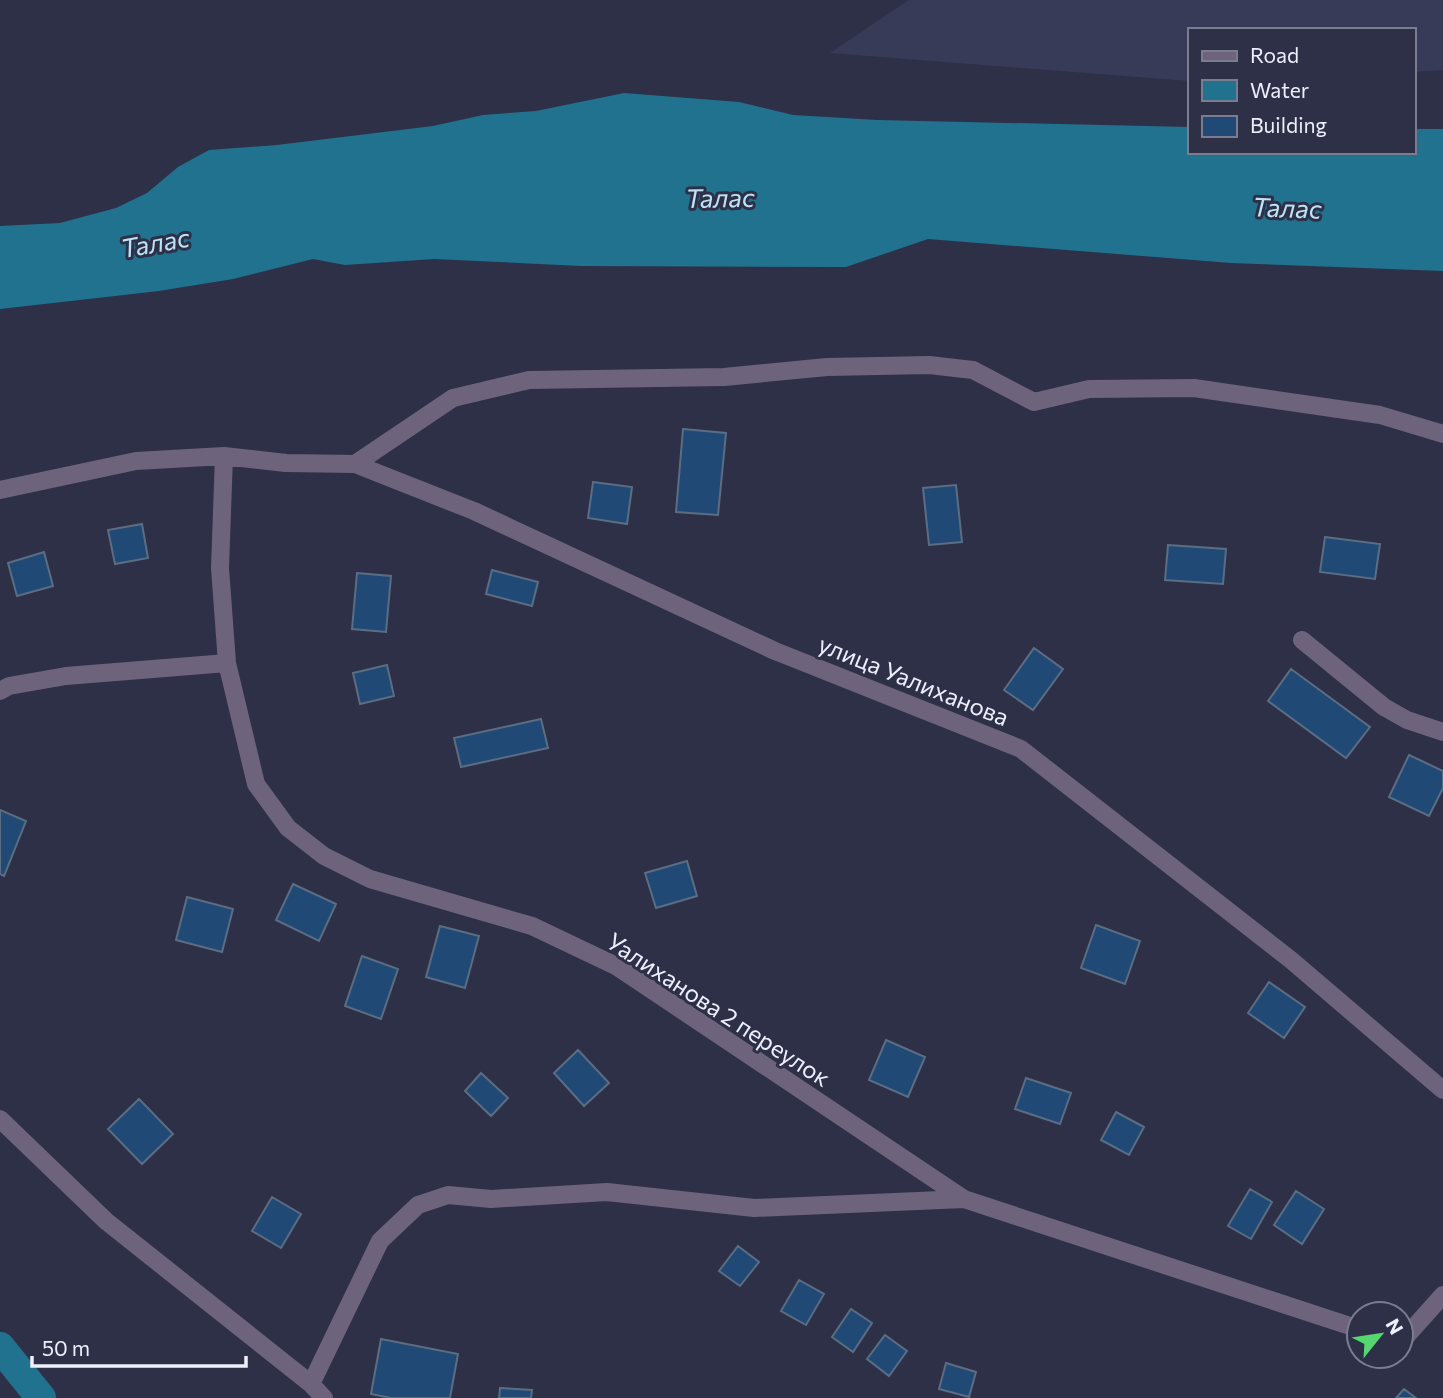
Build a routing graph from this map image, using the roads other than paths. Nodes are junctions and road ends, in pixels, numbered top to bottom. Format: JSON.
{"nodes":[{"id":1,"x":1443,"y":434,"type":"edge"},
{"id":2,"x":224,"y":456,"type":"junction"},
{"id":3,"x":355,"y":464,"type":"junction"},
{"id":4,"x":0,"y":490,"type":"edge"},
{"id":5,"x":1302,"y":640,"type":"dead end"},
{"id":6,"x":227,"y":663,"type":"junction"},
{"id":7,"x":0,"y":691,"type":"edge"},
{"id":8,"x":1443,"y":732,"type":"edge"},
{"id":9,"x":1443,"y":1090,"type":"edge"},
{"id":10,"x":0,"y":1119,"type":"edge"},
{"id":11,"x":964,"y":1199,"type":"junction"},
{"id":12,"x":1443,"y":1295,"type":"edge"},
{"id":13,"x":1345,"y":1324,"type":"edge"},
{"id":14,"x":1415,"y":1326,"type":"edge"},
{"id":15,"x":311,"y":1384,"type":"junction"},
{"id":16,"x":324,"y":1398,"type":"edge"}],
"edges":[{"from":1,"to":3,"type":"street"},
{"from":2,"to":3,"type":"street","name":"улица Уалиханова"},
{"from":2,"to":4,"type":"street","name":"улица Уалиханова"},
{"from":2,"to":6,"type":"street","name":"Уалиханова 2 переулок"},
{"from":3,"to":9,"type":"street","name":"улица Уалиханова"},
{"from":5,"to":8,"type":"street"},
{"from":6,"to":7,"type":"street"},
{"from":6,"to":11,"type":"street","name":"Уалиханова 2 переулок"},
{"from":10,"to":15,"type":"street"},
{"from":11,"to":13,"type":"street","name":"Уалиханова 2 переулок"},
{"from":11,"to":15,"type":"street","name":"Уалиханова 2 переулок"},
{"from":12,"to":14,"type":"street"},
{"from":15,"to":16,"type":"street"}]}
